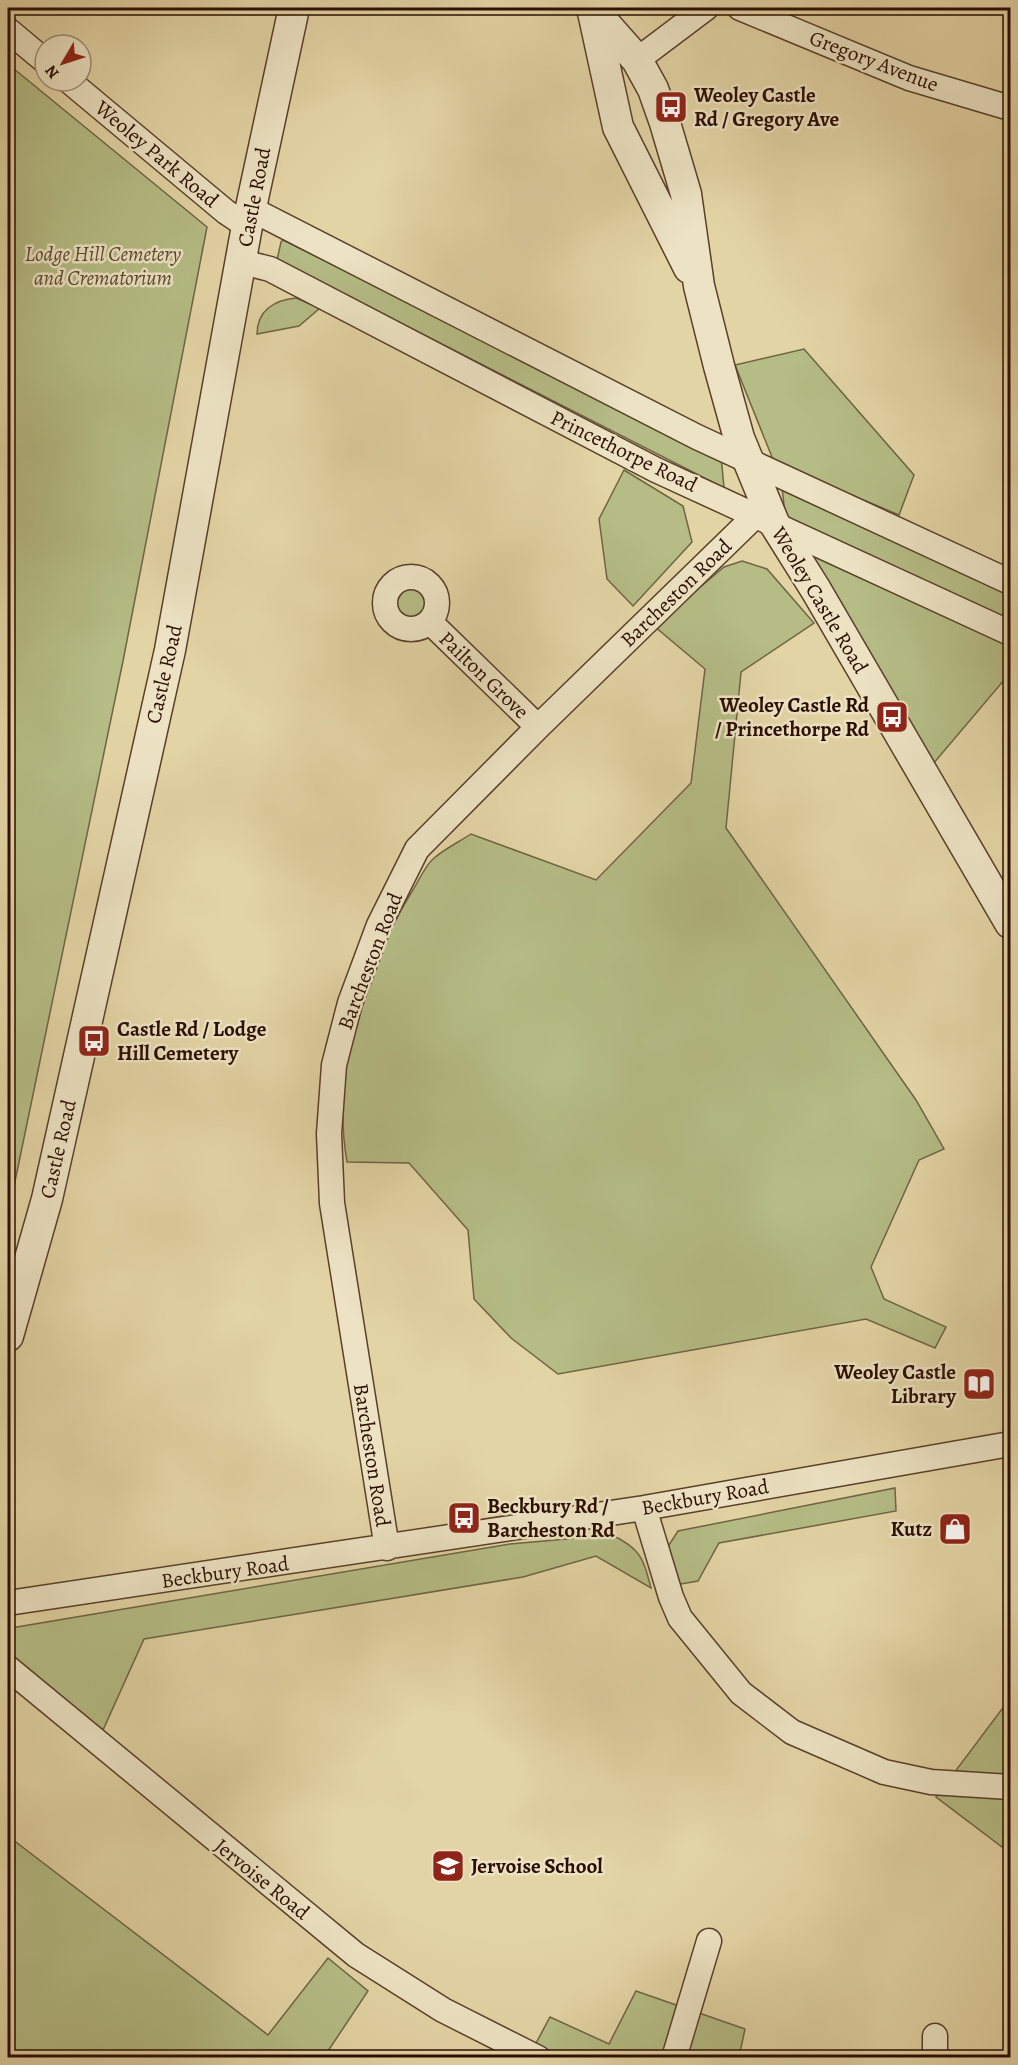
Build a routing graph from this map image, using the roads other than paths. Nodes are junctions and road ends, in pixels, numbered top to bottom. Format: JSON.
{"nodes":[{"id":1,"x":294,"y":8,"type":"edge"},
{"id":2,"x":706,"y":8,"type":"edge"},
{"id":3,"x":740,"y":8,"type":"edge"},
{"id":4,"x":592,"y":9,"type":"edge"},
{"id":5,"x":8,"y":30,"type":"edge"},
{"id":6,"x":33,"y":51,"type":"edge"},
{"id":7,"x":637,"y":60,"type":"junction"},
{"id":8,"x":85,"y":93,"type":"edge"},
{"id":9,"x":1011,"y":108,"type":"edge"},
{"id":10,"x":249,"y":217,"type":"junction"},
{"id":11,"x":242,"y":262,"type":"junction"},
{"id":12,"x":699,"y":286,"type":"junction"},
{"id":13,"x":747,"y":461,"type":"junction"},
{"id":14,"x":765,"y":519,"type":"junction"},
{"id":15,"x":1011,"y":582,"type":"edge"},
{"id":16,"x":430,"y":622,"type":"dead end"},
{"id":17,"x":1011,"y":633,"type":"edge"},
{"id":18,"x":538,"y":727,"type":"junction"},
{"id":19,"x":1011,"y":923,"type":"edge"},
{"id":20,"x":8,"y":1336,"type":"edge"},
{"id":21,"x":1011,"y":1444,"type":"edge"},
{"id":22,"x":644,"y":1508,"type":"junction"},
{"id":23,"x":387,"y":1548,"type":"junction"},
{"id":24,"x":8,"y":1603,"type":"edge"},
{"id":25,"x":8,"y":1668,"type":"edge"},
{"id":26,"x":1011,"y":1787,"type":"edge"},
{"id":27,"x":708,"y":1941,"type":"dead end"},
{"id":28,"x":538,"y":2058,"type":"edge"},
{"id":29,"x":674,"y":2058,"type":"edge"}],
"edges":[{"from":1,"to":10,"type":"street","name":"Castle Road"},
{"from":2,"to":7,"type":"street"},
{"from":3,"to":9,"type":"street","name":"Gregory Avenue"},
{"from":4,"to":7,"type":"street","name":"Weoley Castle Road"},
{"from":4,"to":12,"type":"street","name":"Weoley Castle Road"},
{"from":5,"to":6,"type":"street"},
{"from":7,"to":12,"type":"street","name":"Weoley Castle Road"},
{"from":8,"to":10,"type":"street","name":"Weoley Park Road"},
{"from":10,"to":11,"type":"street","name":"Castle Road"},
{"from":10,"to":13,"type":"street"},
{"from":11,"to":14,"type":"street","name":"Princethorpe Road"},
{"from":11,"to":20,"type":"street","name":"Castle Road"},
{"from":12,"to":13,"type":"street","name":"Weoley Castle Road"},
{"from":13,"to":14,"type":"street","name":"Weoley Castle Road"},
{"from":13,"to":15,"type":"street"},
{"from":14,"to":17,"type":"street","name":"Princethorpe Road"},
{"from":14,"to":18,"type":"street","name":"Barcheston Road"},
{"from":14,"to":19,"type":"street","name":"Weoley Castle Road"},
{"from":16,"to":18,"type":"street","name":"Pailton Grove"},
{"from":18,"to":23,"type":"street","name":"Barcheston Road"},
{"from":21,"to":22,"type":"street","name":"Beckbury Road"},
{"from":22,"to":23,"type":"street","name":"Beckbury Road"},
{"from":22,"to":26,"type":"street"},
{"from":23,"to":24,"type":"street","name":"Beckbury Road"},
{"from":25,"to":28,"type":"street","name":"Jervoise Road"},
{"from":27,"to":29,"type":"street"}]}
